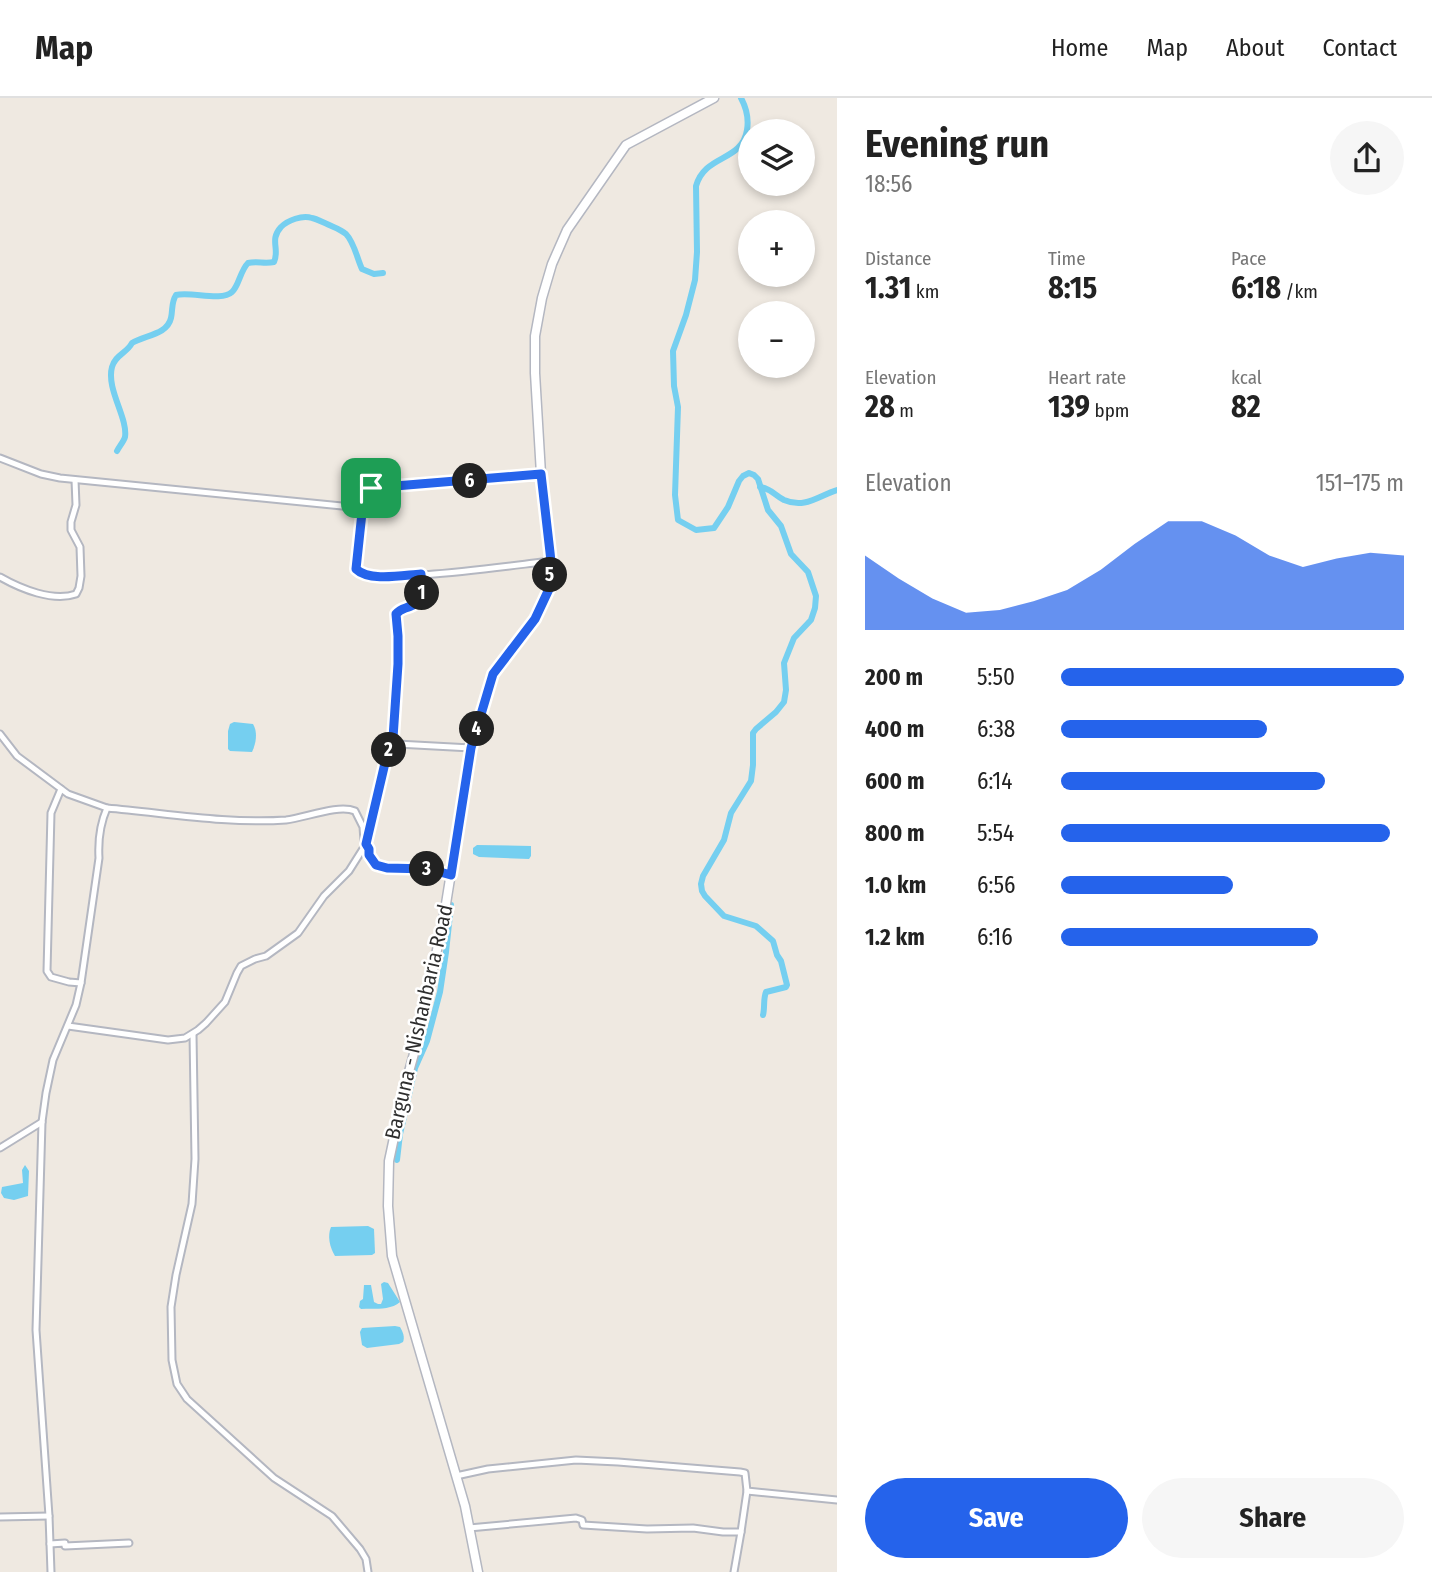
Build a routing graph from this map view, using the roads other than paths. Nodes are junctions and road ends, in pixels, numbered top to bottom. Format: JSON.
{"nodes":[{"id":1,"x":715,"y":98,"type":"edge"},
{"id":2,"x":0,"y":458,"type":"edge"},
{"id":3,"x":541,"y":474,"type":"junction"},
{"id":4,"x":75,"y":480,"type":"junction"},
{"id":5,"x":362,"y":508,"type":"junction"},
{"id":6,"x":551,"y":561,"type":"junction"},
{"id":7,"x":421,"y":574,"type":"junction"},
{"id":8,"x":0,"y":577,"type":"edge"},
{"id":9,"x":0,"y":734,"type":"edge"},
{"id":10,"x":393,"y":738,"type":"junction"},
{"id":11,"x":471,"y":748,"type":"junction"},
{"id":12,"x":61,"y":789,"type":"junction"},
{"id":13,"x":107,"y":808,"type":"junction"},
{"id":14,"x":366,"y":844,"type":"junction"},
{"id":15,"x":451,"y":875,"type":"junction"},
{"id":16,"x":81,"y":983,"type":"junction"},
{"id":17,"x":68,"y":1026,"type":"junction"},
{"id":18,"x":193,"y":1034,"type":"junction"},
{"id":19,"x":42,"y":1122,"type":"junction"},
{"id":20,"x":0,"y":1148,"type":"edge"},
{"id":21,"x":456,"y":1476,"type":"junction"},
{"id":22,"x":747,"y":1491,"type":"junction"},
{"id":23,"x":837,"y":1500,"type":"edge"},
{"id":24,"x":49,"y":1516,"type":"junction"},
{"id":25,"x":0,"y":1517,"type":"edge"},
{"id":26,"x":469,"y":1528,"type":"junction"},
{"id":27,"x":741,"y":1532,"type":"junction"},
{"id":28,"x":130,"y":1543,"type":"dead end"},
{"id":29,"x":50,"y":1544,"type":"junction"},
{"id":30,"x":51,"y":1572,"type":"edge"},
{"id":31,"x":368,"y":1572,"type":"edge"},
{"id":32,"x":478,"y":1572,"type":"edge"},
{"id":33,"x":734,"y":1572,"type":"edge"}],
"edges":[{"from":1,"to":3,"type":"street","name":"Barguna - Nishanbaria Road"},
{"from":2,"to":4,"type":"street"},
{"from":3,"to":5,"type":"street"},
{"from":3,"to":6,"type":"street","name":"Barguna - Nishanbaria Road"},
{"from":4,"to":5,"type":"street"},
{"from":4,"to":8,"type":"street"},
{"from":5,"to":7,"type":"street"},
{"from":6,"to":7,"type":"street"},
{"from":6,"to":11,"type":"street","name":"Barguna - Nishanbaria Road"},
{"from":7,"to":10,"type":"street"},
{"from":9,"to":12,"type":"street"},
{"from":10,"to":11,"type":"street"},
{"from":10,"to":14,"type":"street"},
{"from":11,"to":15,"type":"street","name":"Barguna - Nishanbaria Road"},
{"from":12,"to":13,"type":"street"},
{"from":12,"to":16,"type":"street"},
{"from":13,"to":14,"type":"street"},
{"from":13,"to":16,"type":"street"},
{"from":14,"to":15,"type":"street"},
{"from":14,"to":18,"type":"street"},
{"from":15,"to":21,"type":"street","name":"Barguna - Nishanbaria Road"},
{"from":16,"to":17,"type":"street"},
{"from":17,"to":18,"type":"street"},
{"from":17,"to":19,"type":"street"},
{"from":18,"to":31,"type":"street"},
{"from":19,"to":20,"type":"street"},
{"from":19,"to":24,"type":"street"},
{"from":21,"to":22,"type":"street"},
{"from":21,"to":26,"type":"street","name":"Barguna - Nishanbaria Road"},
{"from":22,"to":23,"type":"street"},
{"from":22,"to":27,"type":"street"},
{"from":24,"to":25,"type":"street"},
{"from":24,"to":29,"type":"street"},
{"from":26,"to":27,"type":"street"},
{"from":26,"to":32,"type":"street","name":"Barguna - Nishanbaria Road"},
{"from":27,"to":33,"type":"street"},
{"from":28,"to":29,"type":"street"},
{"from":29,"to":30,"type":"street"}]}
